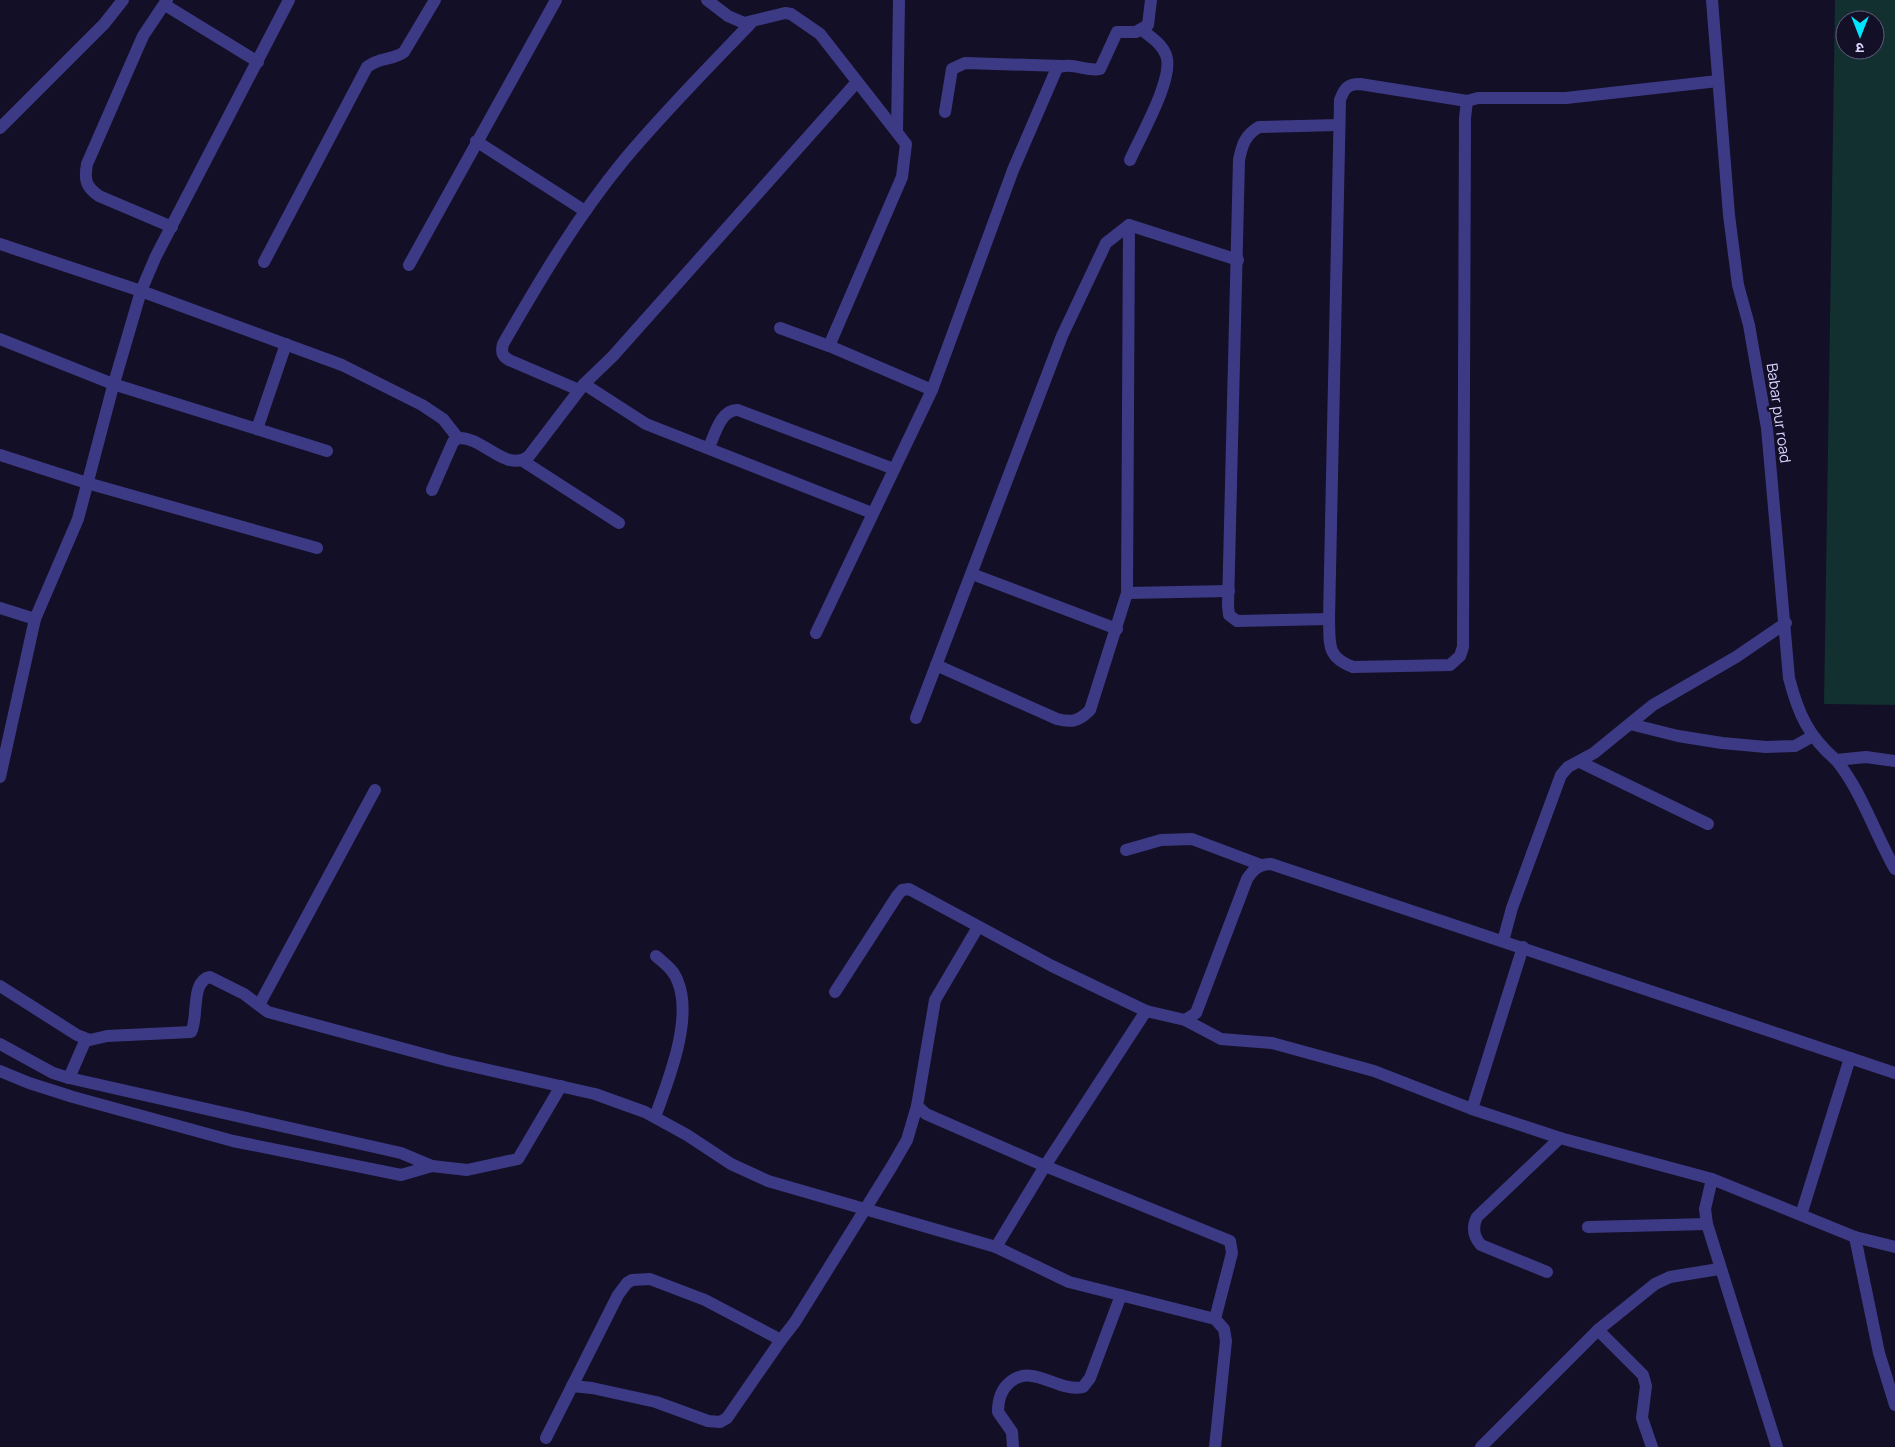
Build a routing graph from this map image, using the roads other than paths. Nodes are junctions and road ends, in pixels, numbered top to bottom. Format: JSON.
{"nodes":[{"id":1,"x":123,"y":0,"type":"edge"},
{"id":2,"x":289,"y":0,"type":"edge"},
{"id":3,"x":435,"y":0,"type":"edge"},
{"id":4,"x":556,"y":0,"type":"edge"},
{"id":5,"x":707,"y":0,"type":"edge"},
{"id":6,"x":899,"y":0,"type":"edge"},
{"id":7,"x":1151,"y":0,"type":"edge"},
{"id":8,"x":1712,"y":0,"type":"edge"},
{"id":9,"x":166,"y":2,"type":"edge"},
{"id":10,"x":751,"y":23,"type":"junction"},
{"id":11,"x":1142,"y":30,"type":"junction"},
{"id":12,"x":258,"y":62,"type":"junction"},
{"id":13,"x":1062,"y":66,"type":"junction"},
{"id":14,"x":1718,"y":81,"type":"junction"},
{"id":15,"x":856,"y":83,"type":"junction"},
{"id":16,"x":1467,"y":101,"type":"junction"},
{"id":17,"x":945,"y":112,"type":"dead end"},
{"id":18,"x":1338,"y":125,"type":"junction"},
{"id":19,"x":0,"y":128,"type":"edge"},
{"id":20,"x":897,"y":131,"type":"junction"},
{"id":21,"x":476,"y":141,"type":"junction"},
{"id":22,"x":1130,"y":160,"type":"dead end"},
{"id":23,"x":585,"y":212,"type":"junction"},
{"id":24,"x":1129,"y":225,"type":"junction"},
{"id":25,"x":172,"y":227,"type":"junction"},
{"id":26,"x":0,"y":244,"type":"edge"},
{"id":27,"x":1238,"y":260,"type":"junction"},
{"id":28,"x":264,"y":262,"type":"dead end"},
{"id":29,"x":409,"y":265,"type":"dead end"},
{"id":30,"x":141,"y":292,"type":"junction"},
{"id":31,"x":780,"y":328,"type":"dead end"},
{"id":32,"x":0,"y":339,"type":"edge"},
{"id":33,"x":286,"y":344,"type":"junction"},
{"id":34,"x":827,"y":345,"type":"junction"},
{"id":35,"x":113,"y":384,"type":"junction"},
{"id":36,"x":581,"y":387,"type":"junction"},
{"id":37,"x":932,"y":390,"type":"junction"},
{"id":38,"x":257,"y":429,"type":"junction"},
{"id":39,"x":458,"y":438,"type":"junction"},
{"id":40,"x":709,"y":447,"type":"junction"},
{"id":41,"x":327,"y":451,"type":"dead end"},
{"id":42,"x":0,"y":454,"type":"edge"},
{"id":43,"x":523,"y":461,"type":"junction"},
{"id":44,"x":894,"y":469,"type":"junction"},
{"id":45,"x":87,"y":483,"type":"junction"},
{"id":46,"x":432,"y":490,"type":"dead end"},
{"id":47,"x":872,"y":513,"type":"junction"},
{"id":48,"x":619,"y":523,"type":"dead end"},
{"id":49,"x":316,"y":548,"type":"dead end"},
{"id":50,"x":972,"y":574,"type":"junction"},
{"id":51,"x":1229,"y":591,"type":"junction"},
{"id":52,"x":1127,"y":593,"type":"junction"},
{"id":53,"x":0,"y":608,"type":"edge"},
{"id":54,"x":35,"y":619,"type":"junction"},
{"id":55,"x":1329,"y":619,"type":"junction"},
{"id":56,"x":1786,"y":623,"type":"junction"},
{"id":57,"x":1117,"y":629,"type":"junction"},
{"id":58,"x":816,"y":634,"type":"dead end"},
{"id":59,"x":936,"y":665,"type":"junction"},
{"id":60,"x":916,"y":718,"type":"dead end"},
{"id":61,"x":1630,"y":724,"type":"junction"},
{"id":62,"x":1813,"y":736,"type":"junction"},
{"id":63,"x":1836,"y":760,"type":"junction"},
{"id":64,"x":1895,"y":761,"type":"edge"},
{"id":65,"x":1580,"y":762,"type":"junction"},
{"id":66,"x":0,"y":777,"type":"edge"},
{"id":67,"x":375,"y":790,"type":"dead end"},
{"id":68,"x":1708,"y":824,"type":"dead end"},
{"id":69,"x":1126,"y":850,"type":"dead end"},
{"id":70,"x":1261,"y":865,"type":"junction"},
{"id":71,"x":1895,"y":869,"type":"edge"},
{"id":72,"x":978,"y":927,"type":"junction"},
{"id":73,"x":1503,"y":941,"type":"junction"},
{"id":74,"x":1523,"y":947,"type":"junction"},
{"id":75,"x":656,"y":956,"type":"dead end"},
{"id":76,"x":0,"y":986,"type":"edge"},
{"id":77,"x":835,"y":992,"type":"dead end"},
{"id":78,"x":259,"y":1005,"type":"junction"},
{"id":79,"x":1146,"y":1011,"type":"junction"},
{"id":80,"x":1185,"y":1020,"type":"junction"},
{"id":81,"x":86,"y":1039,"type":"junction"},
{"id":82,"x":0,"y":1044,"type":"edge"},
{"id":83,"x":1850,"y":1058,"type":"junction"},
{"id":84,"x":0,"y":1071,"type":"edge"},
{"id":85,"x":1895,"y":1072,"type":"edge"},
{"id":86,"x":69,"y":1078,"type":"junction"},
{"id":87,"x":561,"y":1086,"type":"junction"},
{"id":88,"x":917,"y":1106,"type":"junction"},
{"id":89,"x":1472,"y":1109,"type":"junction"},
{"id":90,"x":654,"y":1117,"type":"junction"},
{"id":91,"x":1560,"y":1138,"type":"junction"},
{"id":92,"x":432,"y":1166,"type":"junction"},
{"id":93,"x":1045,"y":1166,"type":"junction"},
{"id":94,"x":1712,"y":1179,"type":"junction"},
{"id":95,"x":866,"y":1210,"type":"junction"},
{"id":96,"x":1801,"y":1216,"type":"junction"},
{"id":97,"x":1707,"y":1224,"type":"junction"},
{"id":98,"x":1588,"y":1227,"type":"dead end"},
{"id":99,"x":1855,"y":1237,"type":"junction"},
{"id":100,"x":996,"y":1247,"type":"junction"},
{"id":101,"x":1895,"y":1247,"type":"edge"},
{"id":102,"x":1719,"y":1269,"type":"junction"},
{"id":103,"x":1547,"y":1272,"type":"dead end"},
{"id":104,"x":1120,"y":1295,"type":"junction"},
{"id":105,"x":1215,"y":1319,"type":"junction"},
{"id":106,"x":1598,"y":1330,"type":"junction"},
{"id":107,"x":781,"y":1340,"type":"junction"},
{"id":108,"x":572,"y":1386,"type":"junction"},
{"id":109,"x":1895,"y":1405,"type":"edge"},
{"id":110,"x":546,"y":1438,"type":"dead end"},
{"id":111,"x":1013,"y":1447,"type":"edge"},
{"id":112,"x":1215,"y":1447,"type":"edge"},
{"id":113,"x":1481,"y":1447,"type":"edge"},
{"id":114,"x":1652,"y":1447,"type":"edge"},
{"id":115,"x":1777,"y":1447,"type":"edge"}],
"edges":[{"from":1,"to":19,"type":"street"},
{"from":2,"to":12,"type":"street"},
{"from":3,"to":28,"type":"street"},
{"from":4,"to":21,"type":"street"},
{"from":5,"to":10,"type":"street"},
{"from":6,"to":20,"type":"street"},
{"from":7,"to":11,"type":"street"},
{"from":8,"to":14,"type":"street","name":"Babar pur road"},
{"from":9,"to":12,"type":"street"},
{"from":9,"to":25,"type":"street"},
{"from":10,"to":15,"type":"street"},
{"from":10,"to":23,"type":"street"},
{"from":11,"to":13,"type":"street"},
{"from":11,"to":22,"type":"street"},
{"from":12,"to":25,"type":"street"},
{"from":13,"to":17,"type":"street"},
{"from":13,"to":37,"type":"street"},
{"from":14,"to":16,"type":"street"},
{"from":14,"to":56,"type":"street","name":"Babar pur road"},
{"from":15,"to":20,"type":"street"},
{"from":15,"to":36,"type":"street"},
{"from":16,"to":18,"type":"street"},
{"from":16,"to":55,"type":"street"},
{"from":18,"to":27,"type":"street"},
{"from":18,"to":55,"type":"street"},
{"from":20,"to":34,"type":"street"},
{"from":21,"to":23,"type":"street"},
{"from":21,"to":29,"type":"street"},
{"from":23,"to":36,"type":"street"},
{"from":24,"to":27,"type":"street"},
{"from":24,"to":50,"type":"street"},
{"from":24,"to":52,"type":"street"},
{"from":25,"to":30,"type":"street"},
{"from":26,"to":30,"type":"street"},
{"from":27,"to":51,"type":"street"},
{"from":30,"to":33,"type":"street"},
{"from":30,"to":35,"type":"street"},
{"from":31,"to":34,"type":"street"},
{"from":32,"to":35,"type":"street"},
{"from":33,"to":38,"type":"street"},
{"from":33,"to":39,"type":"street"},
{"from":34,"to":37,"type":"street"},
{"from":35,"to":38,"type":"street"},
{"from":35,"to":45,"type":"street"},
{"from":36,"to":40,"type":"street"},
{"from":36,"to":43,"type":"street"},
{"from":37,"to":44,"type":"street"},
{"from":38,"to":41,"type":"street"},
{"from":39,"to":43,"type":"street"},
{"from":39,"to":46,"type":"street"},
{"from":40,"to":44,"type":"street"},
{"from":40,"to":47,"type":"street"},
{"from":42,"to":45,"type":"street"},
{"from":43,"to":48,"type":"street"},
{"from":44,"to":47,"type":"street"},
{"from":45,"to":49,"type":"street"},
{"from":45,"to":54,"type":"street"},
{"from":47,"to":58,"type":"street"},
{"from":50,"to":57,"type":"street"},
{"from":50,"to":59,"type":"street"},
{"from":51,"to":52,"type":"street"},
{"from":51,"to":55,"type":"street"},
{"from":52,"to":57,"type":"street"},
{"from":53,"to":54,"type":"street"},
{"from":54,"to":66,"type":"street"},
{"from":56,"to":61,"type":"street"},
{"from":56,"to":62,"type":"street","name":"Babar pur road"},
{"from":57,"to":59,"type":"street"},
{"from":59,"to":60,"type":"street"},
{"from":61,"to":62,"type":"street"},
{"from":61,"to":65,"type":"street"},
{"from":62,"to":63,"type":"street","name":"Babar pur road"},
{"from":63,"to":64,"type":"street"},
{"from":63,"to":71,"type":"street","name":"Babar pur road"},
{"from":65,"to":68,"type":"street"},
{"from":65,"to":73,"type":"street"},
{"from":67,"to":78,"type":"street"},
{"from":69,"to":70,"type":"street"},
{"from":70,"to":73,"type":"street"},
{"from":70,"to":80,"type":"street"},
{"from":72,"to":77,"type":"street"},
{"from":72,"to":79,"type":"street"},
{"from":72,"to":88,"type":"street"},
{"from":73,"to":74,"type":"street"},
{"from":74,"to":83,"type":"street"},
{"from":74,"to":89,"type":"street"},
{"from":75,"to":90,"type":"street"},
{"from":76,"to":81,"type":"street"},
{"from":78,"to":81,"type":"street"},
{"from":78,"to":87,"type":"street"},
{"from":79,"to":80,"type":"street"},
{"from":79,"to":93,"type":"street"},
{"from":80,"to":89,"type":"street"},
{"from":81,"to":86,"type":"street"},
{"from":82,"to":86,"type":"street"},
{"from":83,"to":85,"type":"street"},
{"from":83,"to":96,"type":"street"},
{"from":84,"to":92,"type":"street"},
{"from":86,"to":92,"type":"street"},
{"from":87,"to":90,"type":"street"},
{"from":87,"to":92,"type":"street"},
{"from":88,"to":93,"type":"street"},
{"from":88,"to":95,"type":"street"},
{"from":89,"to":91,"type":"street"},
{"from":90,"to":95,"type":"street"},
{"from":91,"to":94,"type":"street"},
{"from":91,"to":103,"type":"street"},
{"from":93,"to":100,"type":"street"},
{"from":93,"to":105,"type":"street"},
{"from":94,"to":96,"type":"street"},
{"from":94,"to":97,"type":"street"},
{"from":95,"to":100,"type":"street"},
{"from":95,"to":107,"type":"street"},
{"from":96,"to":99,"type":"street"},
{"from":97,"to":98,"type":"street"},
{"from":97,"to":102,"type":"street"},
{"from":99,"to":101,"type":"street"},
{"from":99,"to":109,"type":"street"},
{"from":100,"to":104,"type":"street"},
{"from":102,"to":106,"type":"street"},
{"from":102,"to":115,"type":"street"},
{"from":104,"to":105,"type":"street"},
{"from":104,"to":111,"type":"street"},
{"from":105,"to":112,"type":"street"},
{"from":106,"to":113,"type":"street"},
{"from":106,"to":114,"type":"street"},
{"from":107,"to":108,"type":"street"},
{"from":107,"to":108,"type":"street"},
{"from":108,"to":110,"type":"street"}]}
